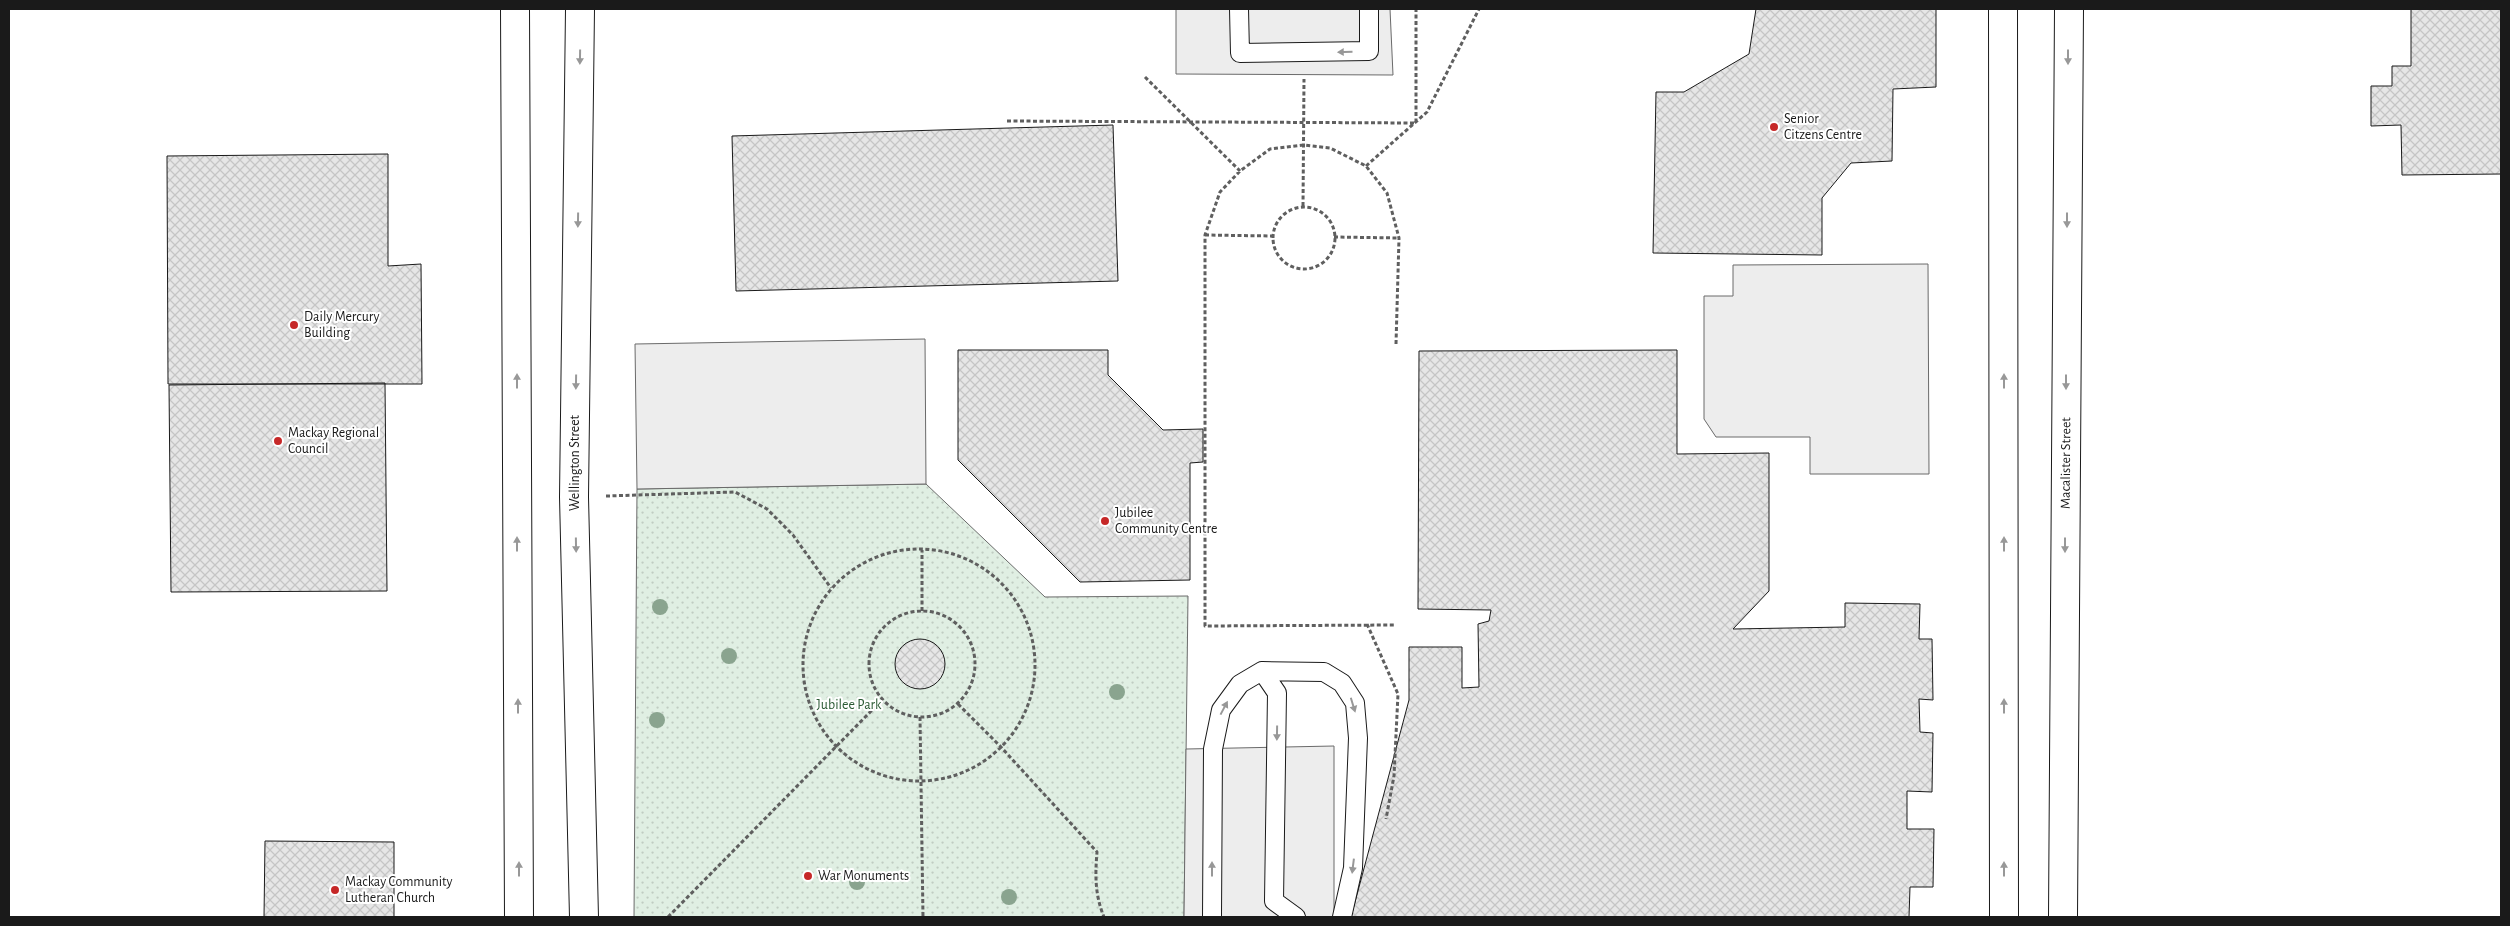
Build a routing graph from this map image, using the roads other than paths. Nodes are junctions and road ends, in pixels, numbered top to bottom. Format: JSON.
{"nodes":[{"id":1,"x":515,"y":9,"type":"edge"},
{"id":2,"x":580,"y":9,"type":"edge"},
{"id":3,"x":1239,"y":9,"type":"edge"},
{"id":4,"x":1369,"y":9,"type":"edge"},
{"id":5,"x":2003,"y":9,"type":"edge"},
{"id":6,"x":2069,"y":9,"type":"edge"},
{"id":7,"x":1262,"y":672,"type":"junction"},
{"id":8,"x":519,"y":917,"type":"edge"},
{"id":9,"x":584,"y":917,"type":"edge"},
{"id":10,"x":1212,"y":917,"type":"edge"},
{"id":11,"x":1296,"y":917,"type":"edge"},
{"id":12,"x":1342,"y":917,"type":"edge"},
{"id":13,"x":2004,"y":917,"type":"edge"},
{"id":14,"x":2063,"y":917,"type":"edge"}],
"edges":[{"from":8,"to":1,"type":"street","one_way":true},
{"from":2,"to":9,"type":"street","name":"Wellington Street","one_way":true},
{"from":4,"to":3,"type":"lane","one_way":true},
{"from":13,"to":5,"type":"street","one_way":true},
{"from":6,"to":14,"type":"street","name":"Macalister Street","one_way":true},
{"from":10,"to":7,"type":"lane","one_way":true},
{"from":7,"to":11,"type":"lane","one_way":true},
{"from":7,"to":12,"type":"lane","one_way":true}]}
